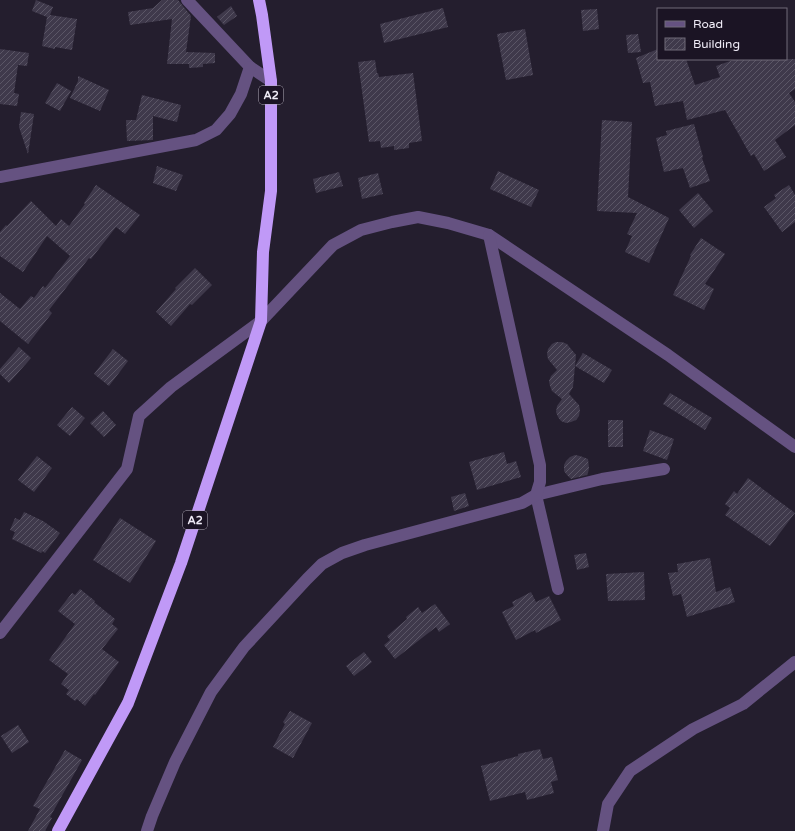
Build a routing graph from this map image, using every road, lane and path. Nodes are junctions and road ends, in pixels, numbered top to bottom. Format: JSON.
{"nodes":[{"id":1,"x":187,"y":0,"type":"edge"},
{"id":2,"x":259,"y":0,"type":"edge"},
{"id":3,"x":250,"y":67,"type":"junction"},
{"id":4,"x":271,"y":81,"type":"junction"},
{"id":5,"x":0,"y":177,"type":"edge"},
{"id":6,"x":488,"y":235,"type":"junction"},
{"id":7,"x":260,"y":321,"type":"junction"},
{"id":8,"x":795,"y":447,"type":"edge"},
{"id":9,"x":664,"y":469,"type":"dead end"},
{"id":10,"x":536,"y":495,"type":"junction"},
{"id":11,"x":558,"y":589,"type":"dead end"},
{"id":12,"x":0,"y":633,"type":"edge"},
{"id":13,"x":795,"y":662,"type":"edge"},
{"id":14,"x":58,"y":831,"type":"edge"},
{"id":15,"x":146,"y":831,"type":"edge"},
{"id":16,"x":603,"y":831,"type":"edge"}],
"edges":[{"from":1,"to":3,"type":"street"},
{"from":2,"to":4,"type":"highway","number":"A2"},
{"from":3,"to":4,"type":"street"},
{"from":3,"to":5,"type":"street"},
{"from":4,"to":7,"type":"highway","number":"A2"},
{"from":6,"to":7,"type":"street"},
{"from":6,"to":8,"type":"street"},
{"from":6,"to":10,"type":"street"},
{"from":7,"to":12,"type":"street"},
{"from":7,"to":14,"type":"highway","number":"A2"},
{"from":9,"to":10,"type":"street"},
{"from":10,"to":11,"type":"street"},
{"from":10,"to":15,"type":"street"},
{"from":13,"to":16,"type":"street"}]}
